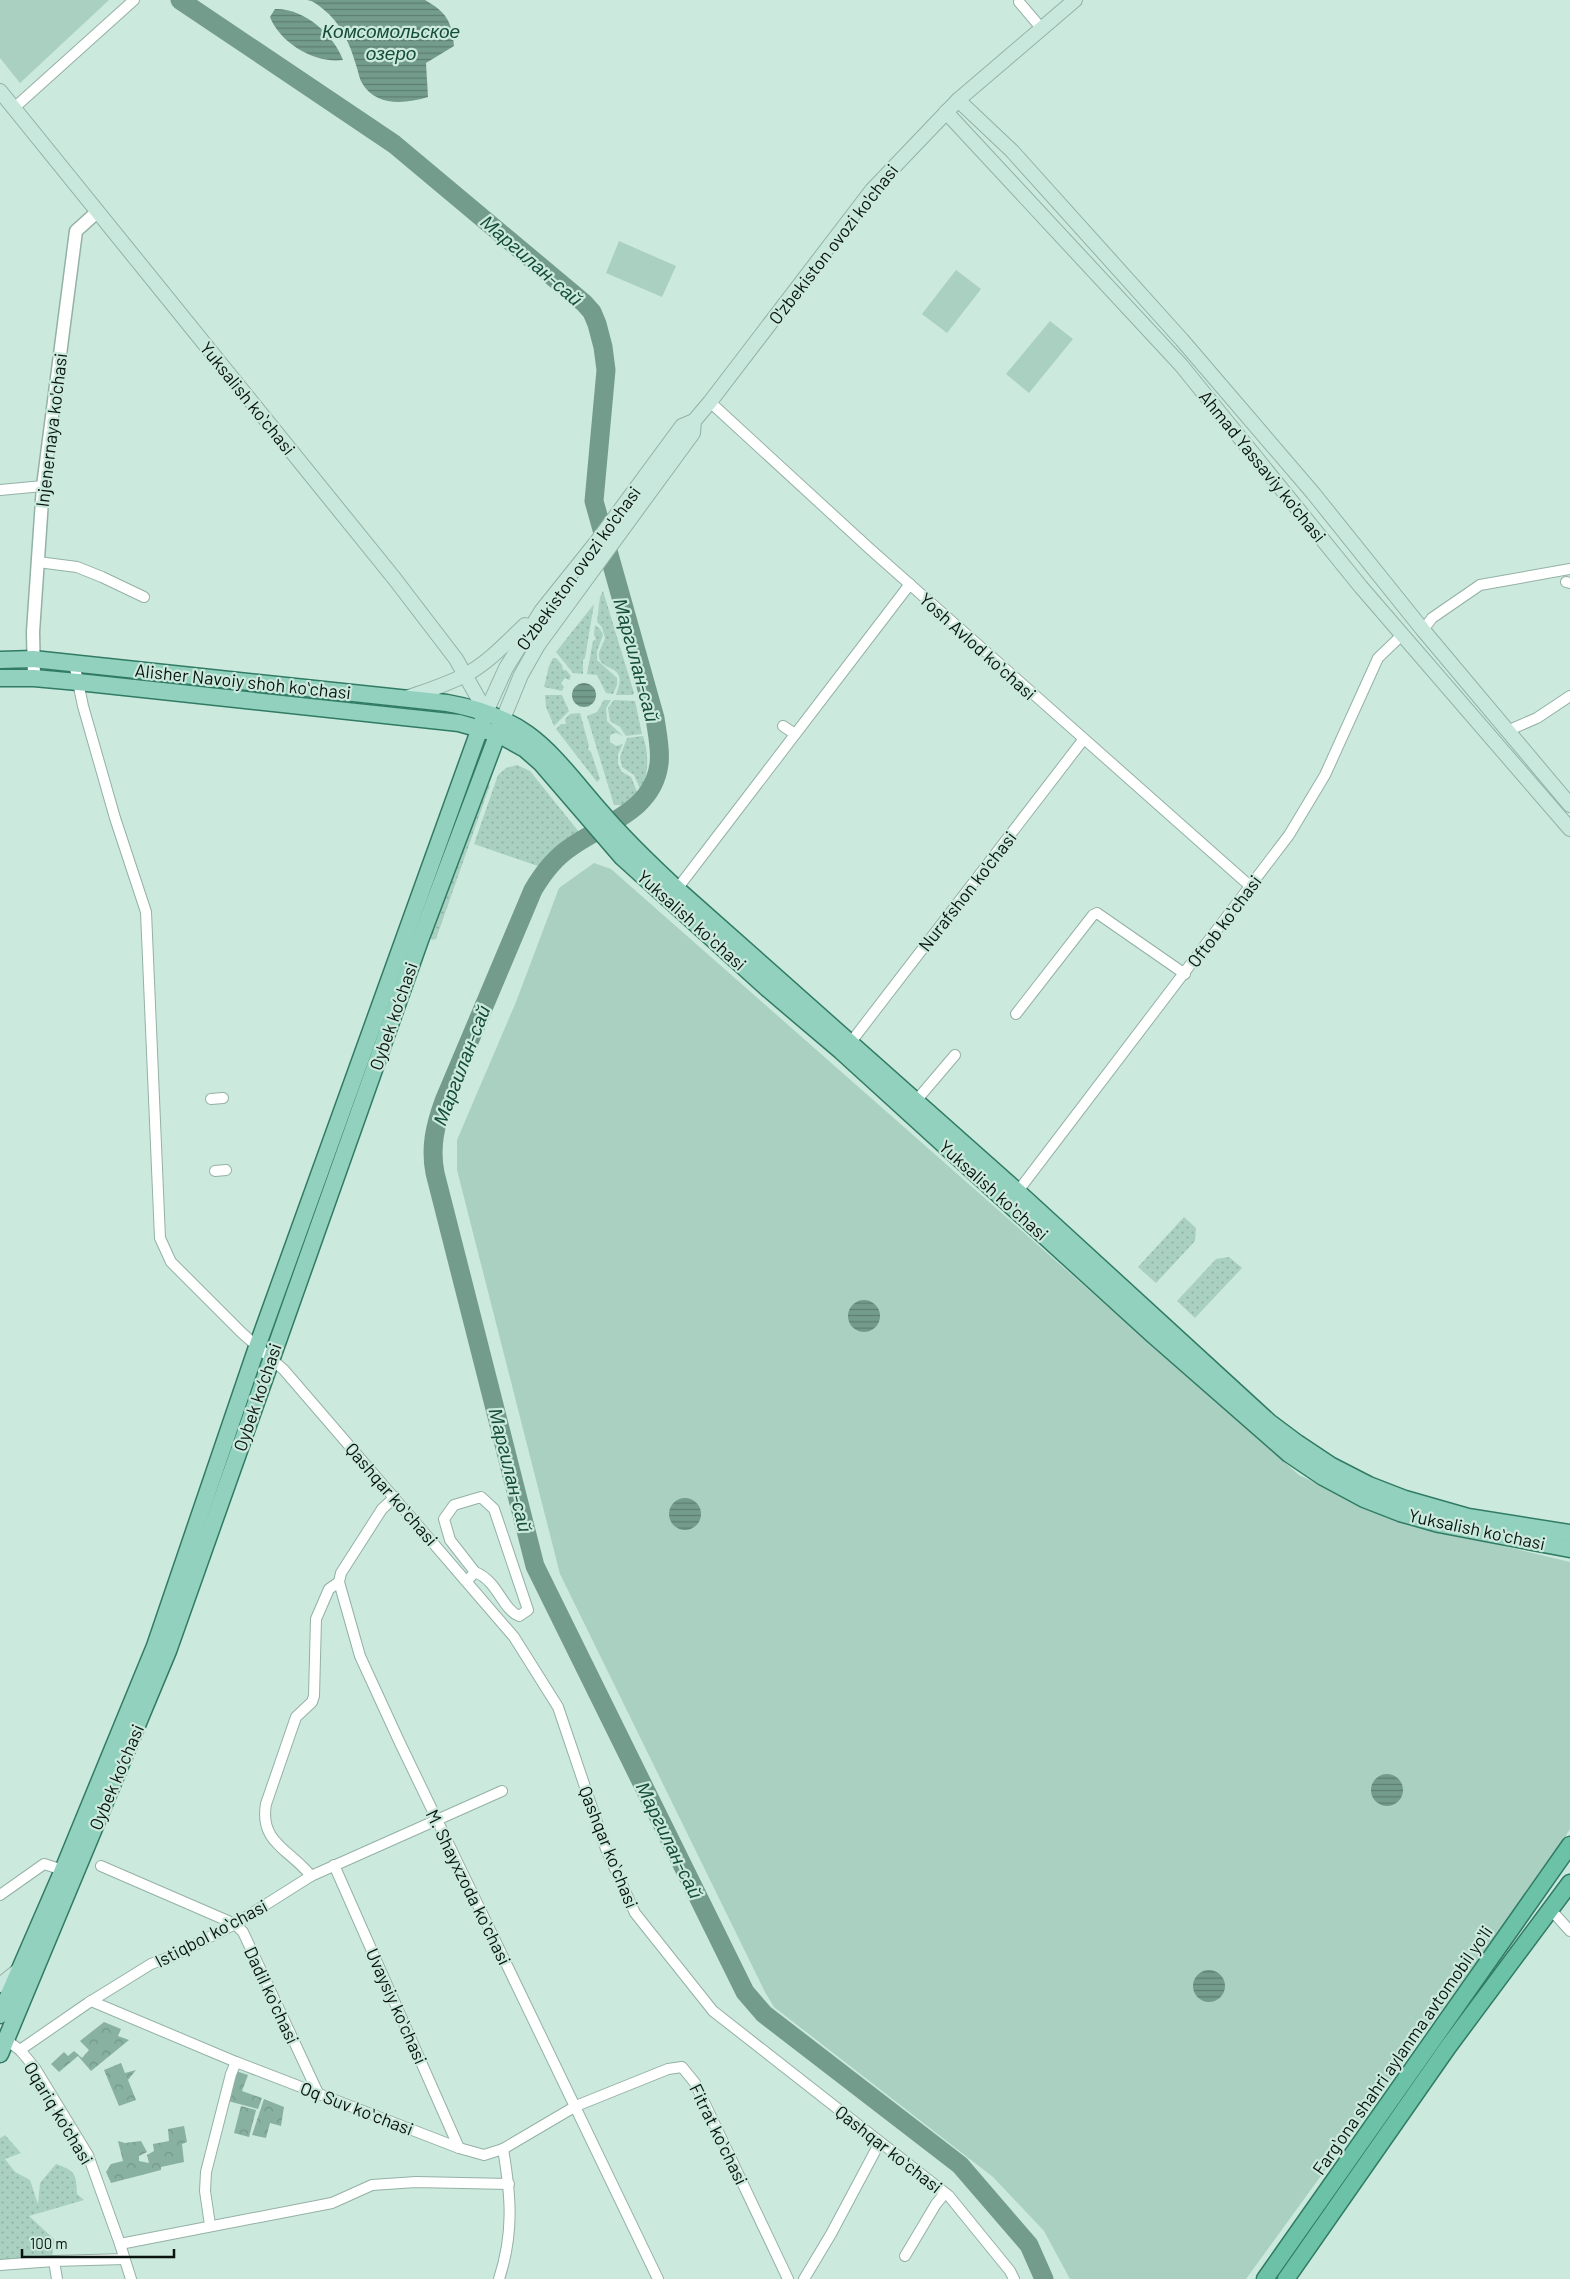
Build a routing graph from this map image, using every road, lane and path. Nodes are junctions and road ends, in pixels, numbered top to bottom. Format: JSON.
{"nodes":[{"id":1,"x":134,"y":0,"type":"edge"},
{"id":2,"x":1075,"y":0,"type":"edge"},
{"id":3,"x":1019,"y":2,"type":"dead end"},
{"id":4,"x":1042,"y":29,"type":"junction"},
{"id":5,"x":0,"y":91,"type":"edge"},
{"id":6,"x":958,"y":100,"type":"junction"},
{"id":7,"x":14,"y":108,"type":"junction"},
{"id":8,"x":946,"y":112,"type":"junction"},
{"id":9,"x":97,"y":212,"type":"junction"},
{"id":10,"x":710,"y":402,"type":"junction"},
{"id":11,"x":694,"y":421,"type":"junction"},
{"id":12,"x":43,"y":486,"type":"junction"},
{"id":13,"x":0,"y":490,"type":"edge"},
{"id":14,"x":38,"y":562,"type":"junction"},
{"id":15,"x":1570,"y":569,"type":"edge"},
{"id":16,"x":910,"y":584,"type":"junction"},
{"id":17,"x":144,"y":597,"type":"dead end"},
{"id":18,"x":542,"y":610,"type":"junction"},
{"id":19,"x":1423,"y":630,"type":"junction"},
{"id":20,"x":1402,"y":635,"type":"junction"},
{"id":21,"x":33,"y":659,"type":"junction"},
{"id":22,"x":0,"y":660,"type":"edge"},
{"id":23,"x":74,"y":663,"type":"junction"},
{"id":24,"x":466,"y":674,"type":"junction"},
{"id":25,"x":0,"y":678,"type":"edge"},
{"id":26,"x":34,"y":678,"type":"junction"},
{"id":27,"x":78,"y":682,"type":"junction"},
{"id":28,"x":1570,"y":696,"type":"edge"},
{"id":29,"x":404,"y":698,"type":"junction"},
{"id":30,"x":486,"y":712,"type":"junction"},
{"id":31,"x":501,"y":726,"type":"junction"},
{"id":32,"x":783,"y":726,"type":"dead end"},
{"id":33,"x":480,"y":728,"type":"junction"},
{"id":34,"x":1507,"y":732,"type":"junction"},
{"id":35,"x":795,"y":734,"type":"junction"},
{"id":36,"x":1083,"y":740,"type":"junction"},
{"id":37,"x":1570,"y":805,"type":"edge"},
{"id":38,"x":1570,"y":829,"type":"edge"},
{"id":39,"x":628,"y":853,"type":"junction"},
{"id":40,"x":1250,"y":886,"type":"junction"},
{"id":41,"x":677,"y":889,"type":"junction"},
{"id":42,"x":1185,"y":974,"type":"junction"},
{"id":43,"x":1016,"y":1014,"type":"dead end"},
{"id":44,"x":850,"y":1042,"type":"junction"},
{"id":45,"x":955,"y":1055,"type":"dead end"},
{"id":46,"x":223,"y":1098,"type":"dead end"},
{"id":47,"x":211,"y":1099,"type":"dead end"},
{"id":48,"x":915,"y":1102,"type":"junction"},
{"id":49,"x":1013,"y":1197,"type":"junction"},
{"id":50,"x":257,"y":1347,"type":"junction"},
{"id":51,"x":271,"y":1358,"type":"junction"},
{"id":52,"x":395,"y":1497,"type":"junction"},
{"id":53,"x":1570,"y":1533,"type":"edge"},
{"id":54,"x":1570,"y":1549,"type":"edge"},
{"id":55,"x":474,"y":1572,"type":"junction"},
{"id":56,"x":466,"y":1581,"type":"junction"},
{"id":57,"x":339,"y":1582,"type":"junction"},
{"id":58,"x":502,"y":1791,"type":"dead end"},
{"id":59,"x":437,"y":1819,"type":"junction"},
{"id":60,"x":1570,"y":1844,"type":"edge"},
{"id":61,"x":334,"y":1865,"type":"junction"},
{"id":62,"x":100,"y":1866,"type":"dead end"},
{"id":63,"x":63,"y":1870,"type":"junction"},
{"id":64,"x":311,"y":1876,"type":"junction"},
{"id":65,"x":1570,"y":1883,"type":"edge"},
{"id":66,"x":0,"y":1895,"type":"edge"},
{"id":67,"x":1551,"y":1910,"type":"junction"},
{"id":68,"x":235,"y":1924,"type":"junction"},
{"id":69,"x":1570,"y":1931,"type":"edge"},
{"id":70,"x":20,"y":1969,"type":"junction"},
{"id":71,"x":0,"y":1985,"type":"edge"},
{"id":72,"x":91,"y":2001,"type":"junction"},
{"id":73,"x":0,"y":2015,"type":"edge"},
{"id":74,"x":2,"y":2044,"type":"edge"},
{"id":75,"x":20,"y":2050,"type":"junction"},
{"id":76,"x":236,"y":2062,"type":"junction"},
{"id":77,"x":1417,"y":2077,"type":"junction"},
{"id":78,"x":318,"y":2093,"type":"junction"},
{"id":79,"x":576,"y":2106,"type":"junction"},
{"id":80,"x":880,"y":2142,"type":"junction"},
{"id":81,"x":459,"y":2148,"type":"junction"},
{"id":82,"x":503,"y":2149,"type":"junction"},
{"id":83,"x":509,"y":2184,"type":"junction"},
{"id":84,"x":945,"y":2193,"type":"junction"},
{"id":85,"x":210,"y":2225,"type":"junction"},
{"id":86,"x":120,"y":2244,"type":"junction"},
{"id":87,"x":905,"y":2256,"type":"dead end"},
{"id":88,"x":124,"y":2259,"type":"junction"},
{"id":89,"x":54,"y":2261,"type":"junction"},
{"id":90,"x":0,"y":2265,"type":"edge"},
{"id":91,"x":58,"y":2279,"type":"edge"},
{"id":92,"x":131,"y":2279,"type":"edge"},
{"id":93,"x":499,"y":2279,"type":"edge"},
{"id":94,"x":658,"y":2279,"type":"edge"},
{"id":95,"x":788,"y":2279,"type":"edge"},
{"id":96,"x":804,"y":2279,"type":"edge"},
{"id":97,"x":1014,"y":2279,"type":"edge"},
{"id":98,"x":1265,"y":2279,"type":"edge"},
{"id":99,"x":1286,"y":2279,"type":"edge"}],
"edges":[{"from":1,"to":7,"type":"street"},
{"from":2,"to":4,"type":"main road","name":"O'zbekiston ovozi ko'chasi"},
{"from":3,"to":4,"type":"street"},
{"from":4,"to":6,"type":"main road","name":"O'zbekiston ovozi ko'chasi"},
{"from":5,"to":7,"type":"main road","name":"Yuksalish koʻchasi"},
{"from":6,"to":8,"type":"main road","name":"O'zbekiston ovozi ko'chasi"},
{"from":6,"to":19,"type":"main road","name":"Ahmad Yassaviy ko'chasi"},
{"from":7,"to":9,"type":"main road","name":"Yuksalish koʻchasi"},
{"from":8,"to":10,"type":"main road","name":"O'zbekiston ovozi ko'chasi"},
{"from":8,"to":20,"type":"main road","name":"Ahmad Yassaviy ko'chasi"},
{"from":9,"to":12,"type":"street","name":"Injenernaya ko'chasi"},
{"from":9,"to":24,"type":"main road","name":"Yuksalish koʻchasi"},
{"from":10,"to":11,"type":"main road","name":"O'zbekiston ovozi ko'chasi"},
{"from":10,"to":16,"type":"street","name":"Yosh Avlod koʻchasi"},
{"from":11,"to":18,"type":"main road","name":"O'zbekiston ovozi ko'chasi"},
{"from":11,"to":31,"type":"main road","name":"O'zbekiston ovozi ko'chasi"},
{"from":12,"to":13,"type":"street"},
{"from":12,"to":14,"type":"street","name":"Injenernaya ko'chasi"},
{"from":14,"to":17,"type":"street"},
{"from":14,"to":21,"type":"street","name":"Injenernaya ko'chasi"},
{"from":15,"to":19,"type":"street"},
{"from":16,"to":35,"type":"street"},
{"from":16,"to":36,"type":"street","name":"Yosh Avlod koʻchasi"},
{"from":18,"to":24,"type":"main road"},
{"from":18,"to":30,"type":"main road","name":"O'zbekiston ovozi ko'chasi"},
{"from":19,"to":34,"type":"main road","name":"Ahmad Yassaviy ko'chasi"},
{"from":20,"to":38,"type":"main road","name":"Ahmad Yassaviy ko'chasi"},
{"from":20,"to":40,"type":"street","name":"Oftob koʻchasi"},
{"from":21,"to":22,"type":"main road","name":"Alisher Navoiy shoh koʻchasi"},
{"from":21,"to":23,"type":"main road","name":"Alisher Navoiy shoh koʻchasi"},
{"from":21,"to":26,"type":"street","name":"Injenernaya ko'chasi"},
{"from":23,"to":27,"type":"street","name":"Qashqar koʻchasi"},
{"from":23,"to":29,"type":"main road","name":"Alisher Navoiy shoh koʻchasi"},
{"from":24,"to":29,"type":"main road"},
{"from":24,"to":30,"type":"main road","name":"Yuksalish koʻchasi"},
{"from":25,"to":26,"type":"main road","name":"Alisher Navoiy shoh koʻchasi"},
{"from":26,"to":27,"type":"main road","name":"Alisher Navoiy shoh koʻchasi"},
{"from":27,"to":33,"type":"main road","name":"Alisher Navoiy shoh koʻchasi"},
{"from":27,"to":50,"type":"street","name":"Qashqar koʻchasi"},
{"from":28,"to":34,"type":"street"},
{"from":29,"to":30,"type":"main road","name":"Alisher Navoiy shoh koʻchasi"},
{"from":30,"to":31,"type":"main road","name":"Alisher Navoiy shoh koʻchasi"},
{"from":30,"to":33,"type":"main road","name":"O'zbekiston ovozi ko'chasi"},
{"from":31,"to":33,"type":"main road","name":"Yuksalish koʻchasi"},
{"from":31,"to":39,"type":"main road","name":"Yuksalish koʻchasi"},
{"from":31,"to":51,"type":"main road","name":"Oybek ko‘chasi"},
{"from":32,"to":35,"type":"street"},
{"from":33,"to":50,"type":"main road","name":"Oybek ko‘chasi"},
{"from":34,"to":37,"type":"main road","name":"Ahmad Yassaviy ko'chasi"},
{"from":35,"to":41,"type":"street"},
{"from":36,"to":40,"type":"street","name":"Yosh Avlod koʻchasi"},
{"from":36,"to":44,"type":"street","name":"Nurafshon ko'chasi"},
{"from":39,"to":41,"type":"main road","name":"Yuksalish koʻchasi"},
{"from":39,"to":49,"type":"main road","name":"Yuksalish koʻchasi"},
{"from":40,"to":42,"type":"street","name":"Oftob koʻchasi"},
{"from":41,"to":44,"type":"main road","name":"Yuksalish koʻchasi"},
{"from":42,"to":43,"type":"street"},
{"from":42,"to":49,"type":"street","name":"Oftob koʻchasi"},
{"from":44,"to":48,"type":"main road","name":"Yuksalish koʻchasi"},
{"from":45,"to":48,"type":"street"},
{"from":46,"to":47,"type":"street"},
{"from":48,"to":49,"type":"main road","name":"Yuksalish koʻchasi"},
{"from":49,"to":53,"type":"main road","name":"Yuksalish koʻchasi"},
{"from":49,"to":54,"type":"main road","name":"Yuksalish koʻchasi"},
{"from":50,"to":51,"type":"street","name":"Qashqar koʻchasi"},
{"from":50,"to":63,"type":"main road","name":"Oybek ko‘chasi"},
{"from":51,"to":52,"type":"street","name":"Qashqar koʻchasi"},
{"from":51,"to":74,"type":"main road","name":"Oybek ko‘chasi"},
{"from":52,"to":56,"type":"street","name":"Qashqar koʻchasi"},
{"from":52,"to":57,"type":"street"},
{"from":55,"to":55,"type":"street"},
{"from":55,"to":56,"type":"street"},
{"from":56,"to":80,"type":"street","name":"Qashqar koʻchasi"},
{"from":57,"to":59,"type":"street","name":"M. Shayxzoda koʻchasi"},
{"from":57,"to":64,"type":"street"},
{"from":58,"to":59,"type":"street","name":"Istiqbol koʻchasi"},
{"from":59,"to":61,"type":"street","name":"Istiqbol koʻchasi"},
{"from":59,"to":79,"type":"street","name":"M. Shayxzoda koʻchasi"},
{"from":60,"to":77,"type":"highway","name":"Fargʻona shahri aylanma avtomobil yoʻli"},
{"from":61,"to":64,"type":"street","name":"Istiqbol koʻchasi"},
{"from":61,"to":81,"type":"street","name":"Uvaysiy koʻchasi"},
{"from":62,"to":68,"type":"street"},
{"from":63,"to":66,"type":"street"},
{"from":63,"to":70,"type":"main road","name":"Oybek ko‘chasi"},
{"from":64,"to":68,"type":"street","name":"Istiqbol koʻchasi"},
{"from":65,"to":67,"type":"highway","name":"Fargʻona shahri aylanma avtomobil yoʻli"},
{"from":67,"to":69,"type":"street"},
{"from":67,"to":77,"type":"highway","name":"Fargʻona shahri aylanma avtomobil yoʻli"},
{"from":68,"to":72,"type":"street","name":"Istiqbol koʻchasi"},
{"from":68,"to":78,"type":"street","name":"Dadil koʻchasi"},
{"from":70,"to":71,"type":"main road"},
{"from":70,"to":73,"type":"main road","name":"Oybek ko‘chasi"},
{"from":72,"to":75,"type":"street","name":"Istiqbol koʻchasi"},
{"from":72,"to":76,"type":"street","name":"Oq Suv koʻchasi"},
{"from":74,"to":75,"type":"street","name":"Oqariq ko'chasi"},
{"from":75,"to":86,"type":"street","name":"Oqariq ko'chasi"},
{"from":76,"to":78,"type":"street","name":"Oq Suv koʻchasi"},
{"from":76,"to":85,"type":"street"},
{"from":77,"to":98,"type":"highway","name":"Fargʻona shahri aylanma avtomobil yoʻli"},
{"from":77,"to":99,"type":"highway","name":"Fargʻona shahri aylanma avtomobil yoʻli"},
{"from":78,"to":81,"type":"street","name":"Oq Suv koʻchasi"},
{"from":79,"to":82,"type":"street","name":"Oq Suv koʻchasi"},
{"from":79,"to":94,"type":"street","name":"M. Shayxzoda koʻchasi"},
{"from":79,"to":95,"type":"street","name":"Fitrat koʻchasi"},
{"from":80,"to":84,"type":"street","name":"Qashqar koʻchasi"},
{"from":80,"to":96,"type":"street"},
{"from":81,"to":82,"type":"street","name":"Oq Suv koʻchasi"},
{"from":82,"to":83,"type":"street"},
{"from":83,"to":85,"type":"street"},
{"from":83,"to":93,"type":"street"},
{"from":84,"to":87,"type":"street"},
{"from":84,"to":97,"type":"street","name":"Qashqar koʻchasi"},
{"from":85,"to":86,"type":"street"},
{"from":86,"to":88,"type":"street","name":"Oqariq ko'chasi"},
{"from":88,"to":89,"type":"street"},
{"from":88,"to":92,"type":"street","name":"Oqariq ko'chasi"},
{"from":89,"to":90,"type":"street"},
{"from":89,"to":91,"type":"street"}]}
